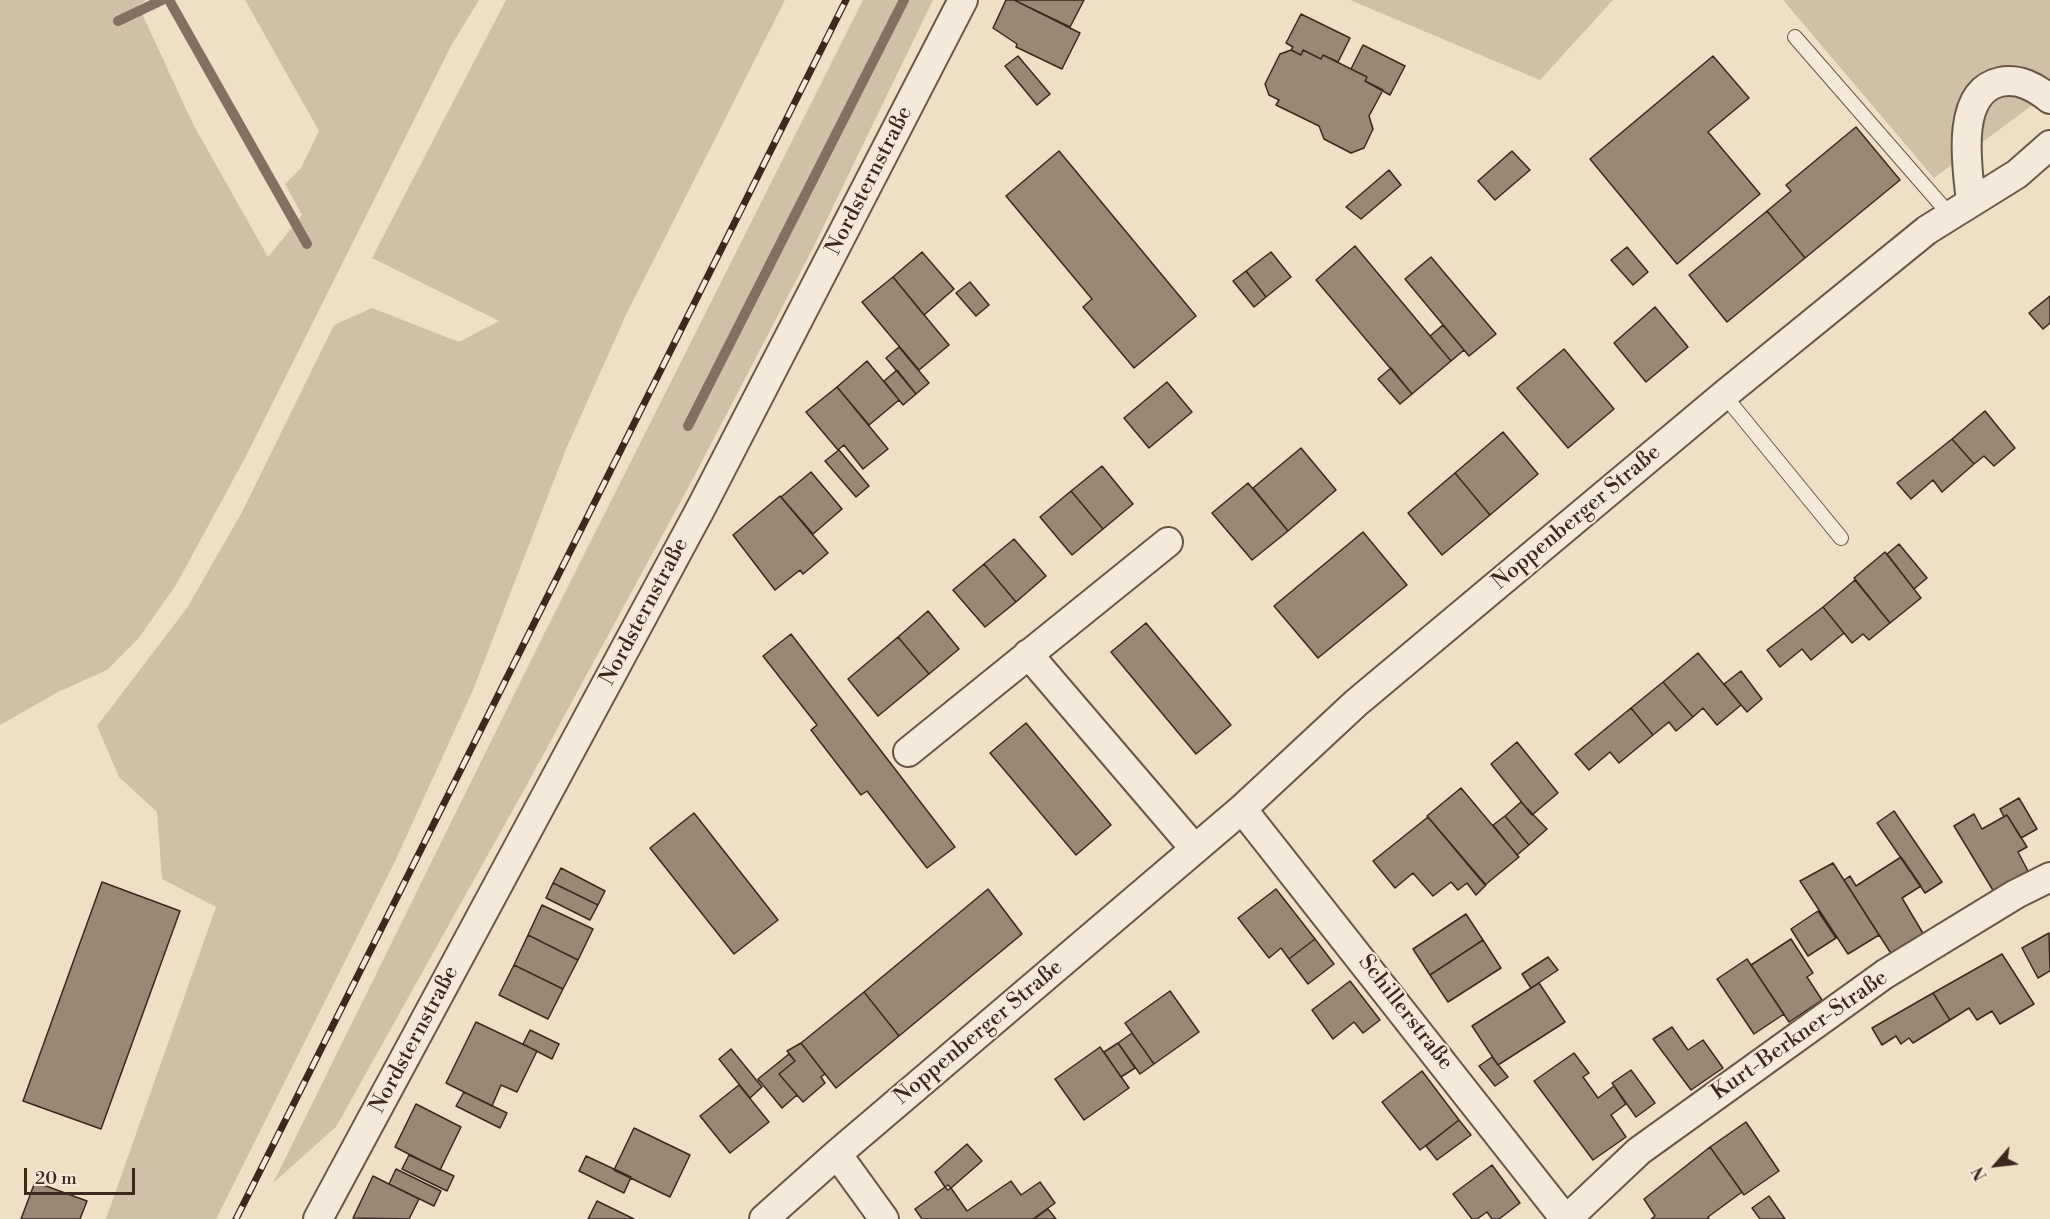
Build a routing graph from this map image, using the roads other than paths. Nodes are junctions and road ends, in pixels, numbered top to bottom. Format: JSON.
{"nodes":[{"id":1,"x":963,"y":0,"type":"edge"},
{"id":2,"x":1795,"y":37,"type":"dead end"},
{"id":3,"x":2050,"y":99,"type":"edge"},
{"id":4,"x":2050,"y":146,"type":"edge"},
{"id":5,"x":1960,"y":208,"type":"junction"},
{"id":6,"x":1724,"y":395,"type":"junction"},
{"id":7,"x":1841,"y":538,"type":"dead end"},
{"id":8,"x":1168,"y":542,"type":"dead end"},
{"id":9,"x":1028,"y":654,"type":"junction"},
{"id":10,"x":908,"y":752,"type":"dead end"},
{"id":11,"x":1242,"y":809,"type":"junction"},
{"id":12,"x":1195,"y":849,"type":"junction"},
{"id":13,"x":2050,"y":877,"type":"edge"},
{"id":14,"x":837,"y":1154,"type":"junction"},
{"id":15,"x":318,"y":1219,"type":"edge"},
{"id":16,"x":764,"y":1219,"type":"edge"},
{"id":17,"x":884,"y":1219,"type":"edge"},
{"id":18,"x":1566,"y":1219,"type":"edge"}],
"edges":[{"from":1,"to":15,"type":"street","name":"Nordsternstraße"},
{"from":2,"to":5,"type":"lane"},
{"from":3,"to":5,"type":"street"},
{"from":4,"to":5,"type":"street","name":"Noppenberger Straße"},
{"from":5,"to":6,"type":"street","name":"Noppenberger Straße"},
{"from":6,"to":7,"type":"lane"},
{"from":6,"to":11,"type":"street","name":"Noppenberger Straße"},
{"from":8,"to":9,"type":"street"},
{"from":9,"to":10,"type":"street"},
{"from":9,"to":12,"type":"street"},
{"from":11,"to":12,"type":"street","name":"Noppenberger Straße"},
{"from":11,"to":18,"type":"street","name":"Schillerstraße"},
{"from":12,"to":14,"type":"street","name":"Noppenberger Straße"},
{"from":13,"to":18,"type":"street","name":"Kurt-Berkner-Straße"},
{"from":14,"to":16,"type":"street","name":"Noppenberger Straße"},
{"from":14,"to":17,"type":"street"}]}
